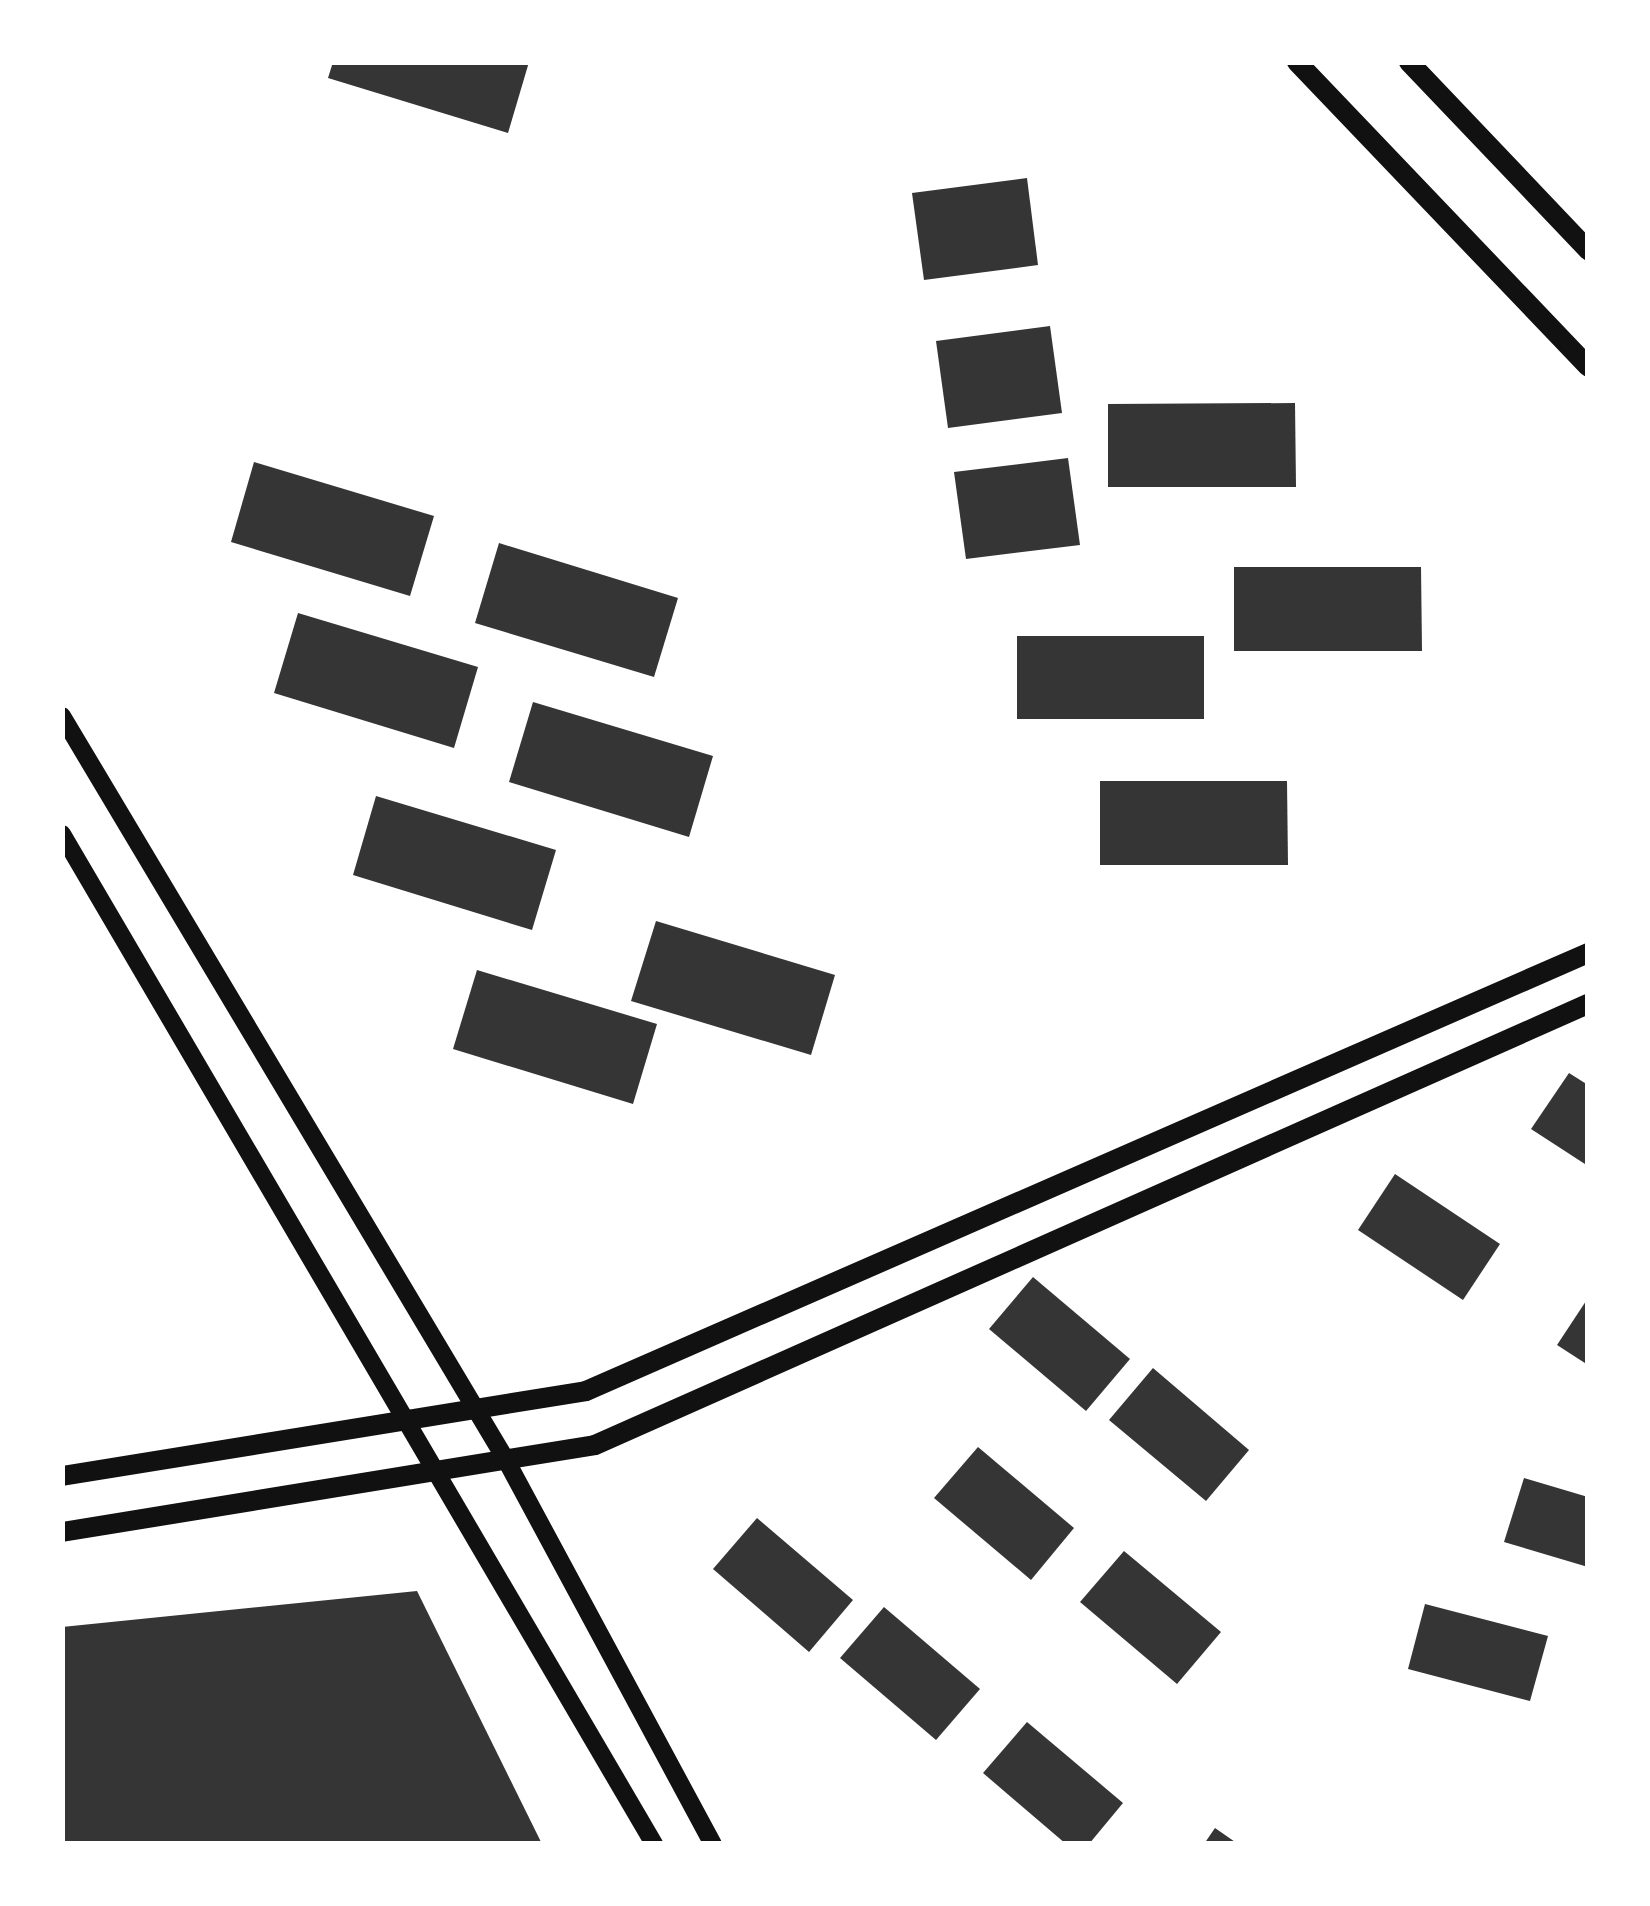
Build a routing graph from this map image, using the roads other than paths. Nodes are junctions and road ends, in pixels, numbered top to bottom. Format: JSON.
{"nodes":[{"id":1,"x":1297,"y":62,"type":"edge"},
{"id":2,"x":1409,"y":62,"type":"edge"},
{"id":3,"x":1588,"y":250,"type":"edge"},
{"id":4,"x":1588,"y":366,"type":"edge"},
{"id":5,"x":62,"y":716,"type":"edge"},
{"id":6,"x":62,"y":834,"type":"edge"},
{"id":7,"x":1588,"y":952,"type":"edge"},
{"id":8,"x":1588,"y":1004,"type":"edge"},
{"id":9,"x":474,"y":1409,"type":"junction"},
{"id":10,"x":406,"y":1420,"type":"junction"},
{"id":11,"x":506,"y":1460,"type":"junction"},
{"id":12,"x":434,"y":1472,"type":"junction"},
{"id":13,"x":62,"y":1476,"type":"edge"},
{"id":14,"x":62,"y":1532,"type":"edge"},
{"id":15,"x":654,"y":1844,"type":"edge"},
{"id":16,"x":713,"y":1844,"type":"edge"}],
"edges":[{"from":1,"to":4,"type":"main road"},
{"from":2,"to":3,"type":"main road"},
{"from":5,"to":9,"type":"street"},
{"from":6,"to":10,"type":"street"},
{"from":7,"to":9,"type":"main road"},
{"from":8,"to":11,"type":"main road"},
{"from":9,"to":10,"type":"main road"},
{"from":9,"to":11,"type":"street"},
{"from":10,"to":12,"type":"street"},
{"from":10,"to":13,"type":"main road"},
{"from":11,"to":12,"type":"main road"},
{"from":11,"to":16,"type":"street"},
{"from":12,"to":14,"type":"main road"},
{"from":12,"to":15,"type":"street"}]}
